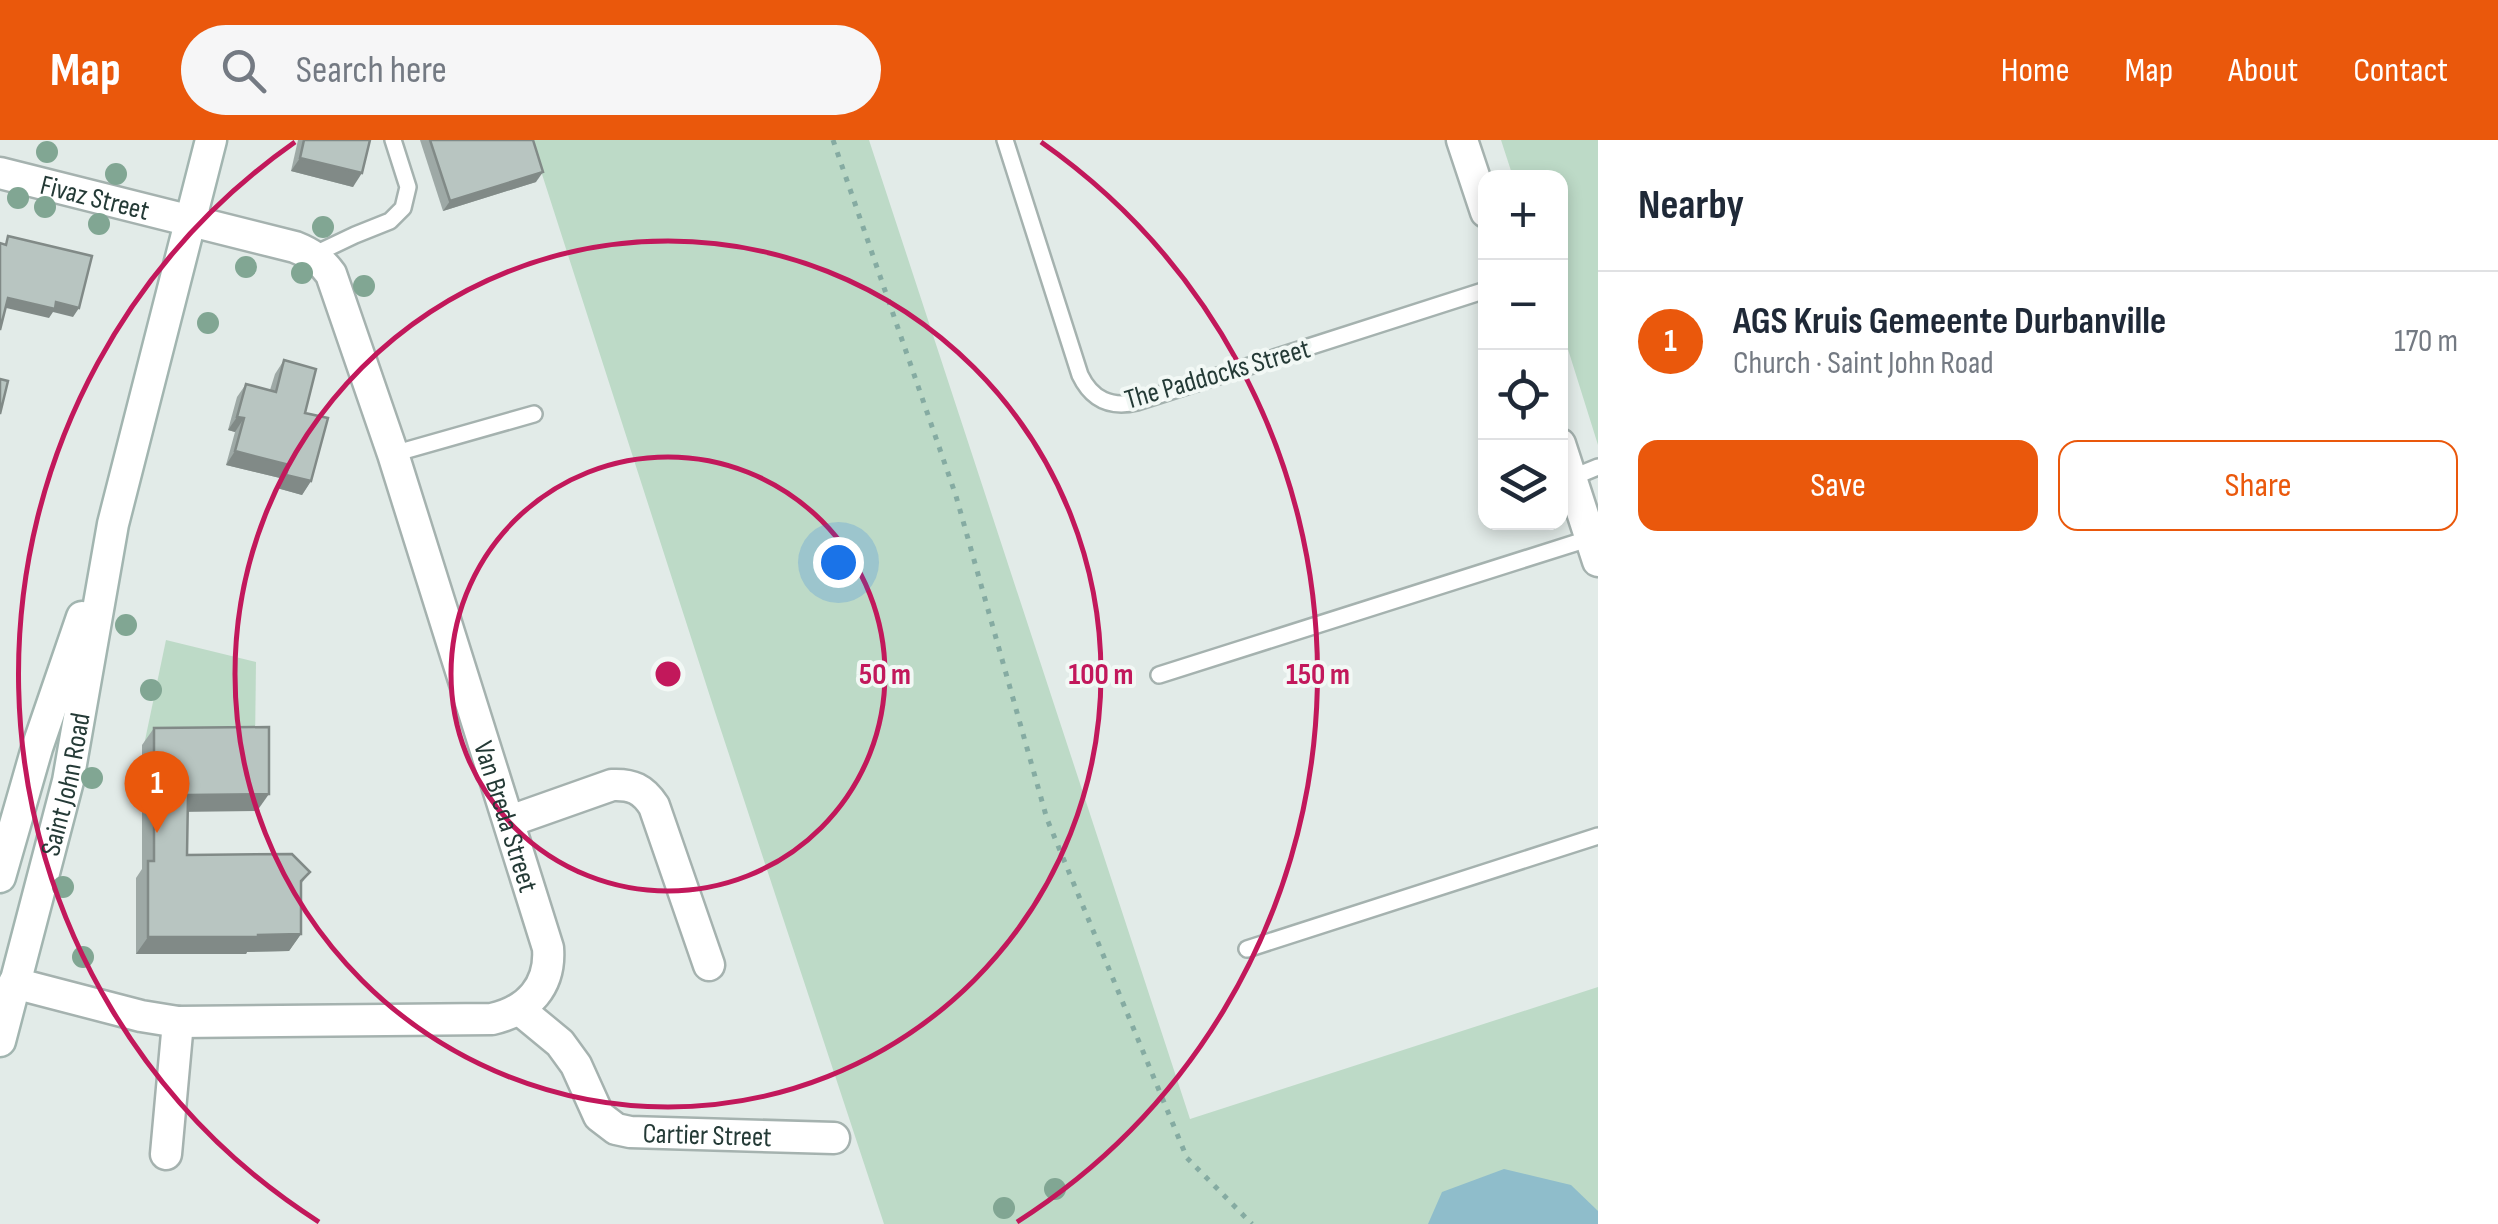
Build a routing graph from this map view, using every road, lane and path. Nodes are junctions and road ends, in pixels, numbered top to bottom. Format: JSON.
{"nodes":[{"id":1,"x":210,"y":140,"type":"edge"},
{"id":2,"x":393,"y":140,"type":"edge"},
{"id":3,"x":833,"y":140,"type":"edge"},
{"id":4,"x":1005,"y":140,"type":"edge"},
{"id":5,"x":1462,"y":140,"type":"edge"},
{"id":6,"x":0,"y":173,"type":"edge"},
{"id":7,"x":1478,"y":188,"type":"edge"},
{"id":8,"x":190,"y":222,"type":"junction"},
{"id":9,"x":313,"y":255,"type":"junction"},
{"id":10,"x":1478,"y":293,"type":"edge"},
{"id":11,"x":534,"y":414,"type":"dead end"},
{"id":12,"x":1568,"y":453,"type":"edge"},
{"id":13,"x":393,"y":454,"type":"junction"},
{"id":14,"x":1585,"y":472,"type":"edge"},
{"id":15,"x":113,"y":524,"type":"junction"},
{"id":16,"x":1594,"y":550,"type":"edge"},
{"id":17,"x":1160,"y":676,"type":"dead end"},
{"id":18,"x":510,"y":822,"type":"junction"},
{"id":19,"x":1598,"y":836,"type":"edge"},
{"id":20,"x":0,"y":877,"type":"edge"},
{"id":21,"x":1246,"y":948,"type":"dead end"},
{"id":22,"x":709,"y":966,"type":"dead end"},
{"id":23,"x":14,"y":983,"type":"junction"},
{"id":24,"x":520,"y":1010,"type":"junction"},
{"id":25,"x":178,"y":1022,"type":"junction"},
{"id":26,"x":0,"y":1041,"type":"edge"},
{"id":27,"x":834,"y":1138,"type":"dead end"},
{"id":28,"x":166,"y":1154,"type":"dead end"},
{"id":29,"x":1252,"y":1224,"type":"edge"}],
"edges":[{"from":1,"to":8,"type":"street","name":"Saint John Road"},
{"from":2,"to":9,"type":"lane"},
{"from":3,"to":29,"type":"path"},
{"from":4,"to":10,"type":"lane","name":"The Paddocks Street"},
{"from":5,"to":7,"type":"street"},
{"from":6,"to":8,"type":"street","name":"Fivaz Street"},
{"from":8,"to":9,"type":"street"},
{"from":8,"to":15,"type":"street","name":"Saint John Road"},
{"from":9,"to":13,"type":"street","name":"Van Breda Street"},
{"from":11,"to":13,"type":"lane"},
{"from":12,"to":14,"type":"street"},
{"from":13,"to":18,"type":"street","name":"Van Breda Street"},
{"from":14,"to":16,"type":"street"},
{"from":15,"to":20,"type":"street","name":"Saint John Road"},
{"from":15,"to":23,"type":"street","name":"Saint John Road"},
{"from":16,"to":17,"type":"lane"},
{"from":18,"to":22,"type":"street"},
{"from":18,"to":24,"type":"street","name":"Van Breda Street"},
{"from":19,"to":21,"type":"lane"},
{"from":23,"to":25,"type":"street"},
{"from":23,"to":26,"type":"street","name":"Saint John Road"},
{"from":24,"to":25,"type":"street"},
{"from":24,"to":27,"type":"street","name":"Cartier Street"},
{"from":25,"to":28,"type":"street"}]}
